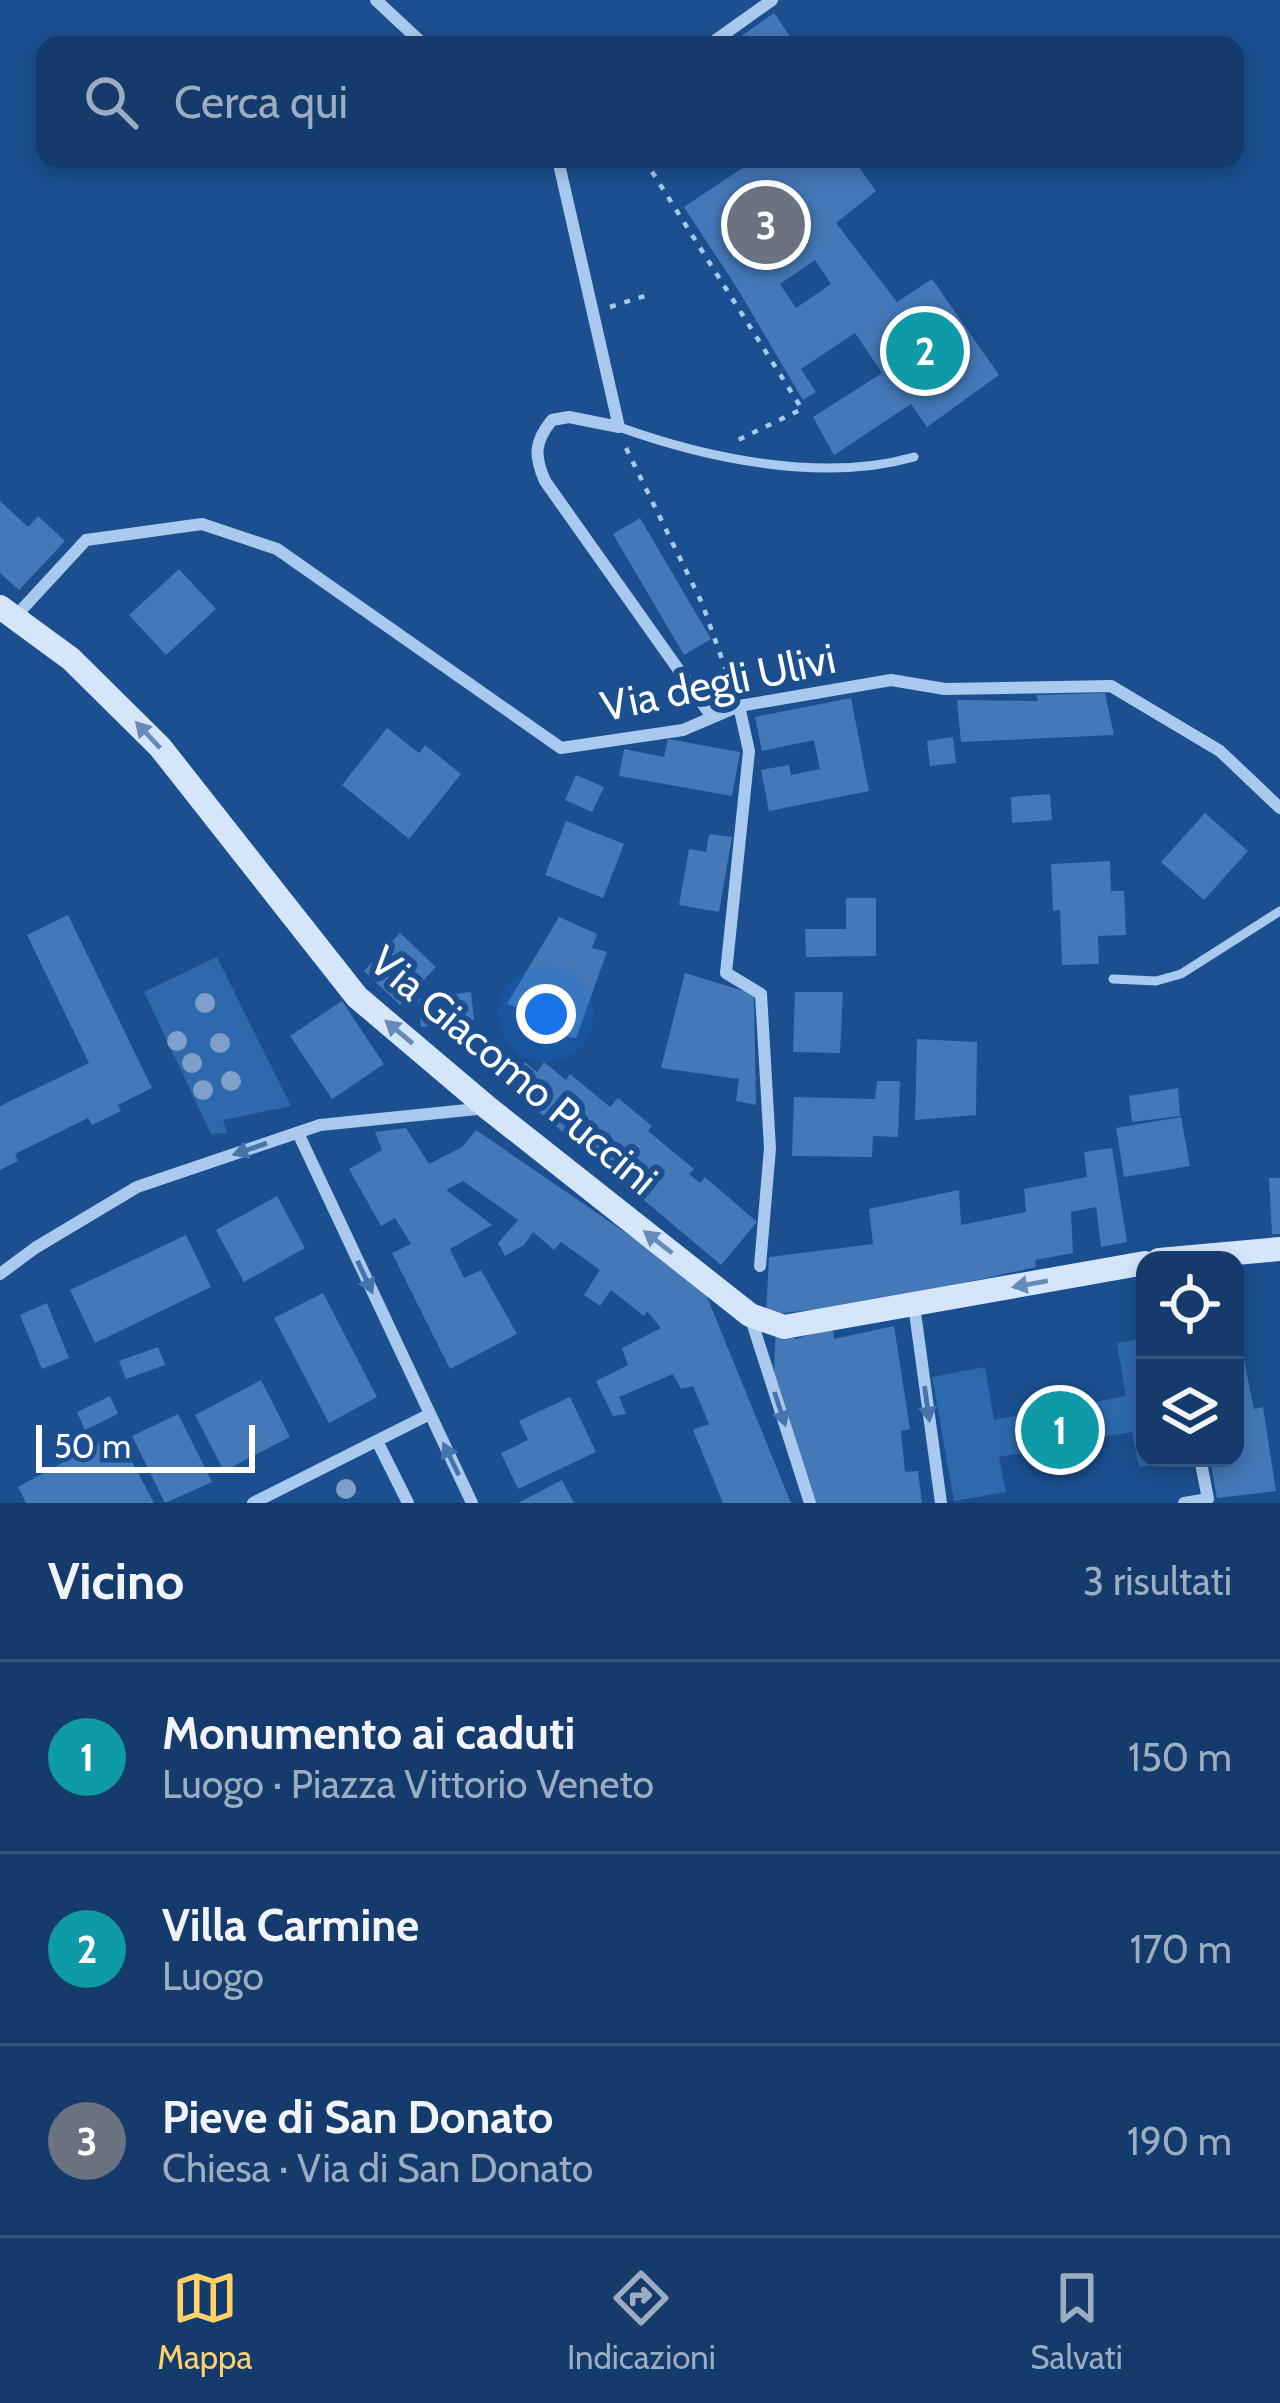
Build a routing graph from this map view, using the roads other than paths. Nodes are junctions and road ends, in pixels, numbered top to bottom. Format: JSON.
{"nodes":[{"id":1,"x":376,"y":0,"type":"edge"},
{"id":2,"x":772,"y":0,"type":"edge"},
{"id":3,"x":414,"y":36,"type":"edge"},
{"id":4,"x":722,"y":36,"type":"edge"},
{"id":5,"x":561,"y":168,"type":"edge"},
{"id":6,"x":620,"y":428,"type":"junction"},
{"id":7,"x":914,"y":457,"type":"dead end"},
{"id":8,"x":7,"y":612,"type":"edge"},
{"id":9,"x":739,"y":706,"type":"junction"},
{"id":10,"x":712,"y":717,"type":"junction"},
{"id":11,"x":1280,"y":808,"type":"edge"},
{"id":12,"x":1280,"y":911,"type":"edge"},
{"id":13,"x":1113,"y":980,"type":"dead end"},
{"id":14,"x":488,"y":1108,"type":"junction"},
{"id":15,"x":298,"y":1133,"type":"junction"},
{"id":16,"x":1280,"y":1250,"type":"edge"},
{"id":17,"x":1244,"y":1253,"type":"edge"},
{"id":18,"x":1136,"y":1265,"type":"edge"},
{"id":19,"x":760,"y":1267,"type":"dead end"},
{"id":20,"x":0,"y":1274,"type":"edge"},
{"id":21,"x":914,"y":1305,"type":"junction"},
{"id":22,"x":750,"y":1315,"type":"junction"},
{"id":23,"x":430,"y":1414,"type":"junction"},
{"id":24,"x":377,"y":1441,"type":"junction"},
{"id":25,"x":1202,"y":1467,"type":"edge"},
{"id":26,"x":253,"y":1503,"type":"edge"},
{"id":27,"x":408,"y":1503,"type":"edge"},
{"id":28,"x":472,"y":1503,"type":"edge"},
{"id":29,"x":810,"y":1503,"type":"edge"},
{"id":30,"x":941,"y":1503,"type":"edge"},
{"id":31,"x":1184,"y":1503,"type":"edge"}],
"edges":[{"from":1,"to":3,"type":"street"},
{"from":2,"to":4,"type":"street"},
{"from":5,"to":6,"type":"street"},
{"from":6,"to":7,"type":"lane"},
{"from":6,"to":10,"type":"street"},
{"from":8,"to":10,"type":"street","name":"Via degli Ulivi"},
{"from":14,"to":8,"type":"street","name":"Via Giacomo Puccini","one_way":true},
{"from":9,"to":10,"type":"street","name":"Via degli Ulivi"},
{"from":9,"to":11,"type":"street","name":"Via degli Ulivi"},
{"from":9,"to":19,"type":"street"},
{"from":12,"to":13,"type":"lane"},
{"from":14,"to":15,"type":"street"},
{"from":22,"to":14,"type":"street","name":"Via Giacomo Puccini","one_way":true},
{"from":15,"to":20,"type":"street","one_way":true},
{"from":15,"to":23,"type":"street","one_way":true},
{"from":16,"to":17,"type":"street"},
{"from":18,"to":21,"type":"street","one_way":true},
{"from":21,"to":22,"type":"street"},
{"from":21,"to":30,"type":"street","one_way":true},
{"from":22,"to":29,"type":"street","one_way":true},
{"from":23,"to":24,"type":"street"},
{"from":28,"to":23,"type":"street","one_way":true},
{"from":24,"to":26,"type":"street"},
{"from":24,"to":27,"type":"street"},
{"from":25,"to":31,"type":"street"}]}
